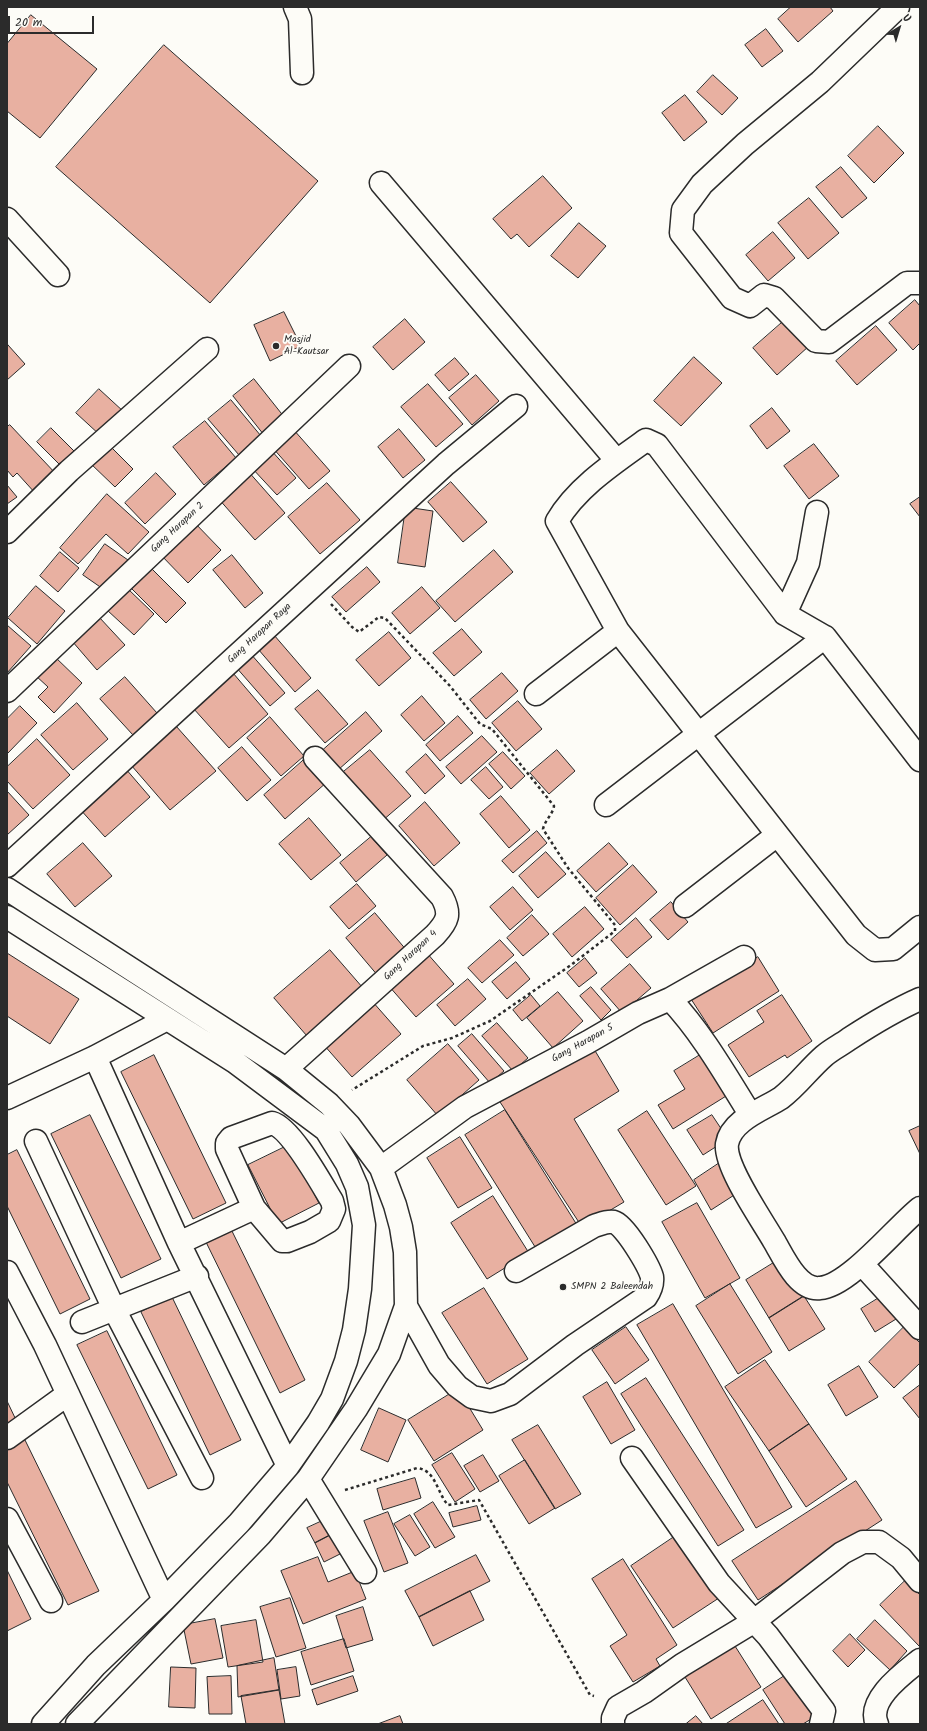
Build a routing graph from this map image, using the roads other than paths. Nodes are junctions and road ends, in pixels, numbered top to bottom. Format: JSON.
{"nodes":[{"id":1,"x":295,"y":7,"type":"edge"},
{"id":2,"x":898,"y":7,"type":"edge"},
{"id":3,"x":302,"y":72,"type":"dead end"},
{"id":4,"x":381,"y":183,"type":"dead end"},
{"id":5,"x":7,"y":219,"type":"edge"},
{"id":6,"x":58,"y":275,"type":"dead end"},
{"id":7,"x":920,"y":283,"type":"edge"},
{"id":8,"x":207,"y":350,"type":"dead end"},
{"id":9,"x":349,"y":366,"type":"dead end"},
{"id":10,"x":516,"y":406,"type":"dead end"},
{"id":11,"x":617,"y":461,"type":"junction"},
{"id":12,"x":817,"y":512,"type":"dead end"},
{"id":13,"x":7,"y":532,"type":"edge"},
{"id":14,"x":785,"y":614,"type":"junction"},
{"id":15,"x":618,"y":630,"type":"junction"},
{"id":16,"x":825,"y":637,"type":"junction"},
{"id":17,"x":7,"y":691,"type":"edge"},
{"id":18,"x":536,"y":694,"type":"dead end"},
{"id":19,"x":698,"y":734,"type":"junction"},
{"id":20,"x":315,"y":758,"type":"dead end"},
{"id":21,"x":920,"y":760,"type":"edge"},
{"id":22,"x":606,"y":805,"type":"dead end"},
{"id":23,"x":777,"y":835,"type":"junction"},
{"id":24,"x":7,"y":866,"type":"edge"},
{"id":25,"x":7,"y":889,"type":"edge"},
{"id":26,"x":685,"y":906,"type":"dead end"},
{"id":27,"x":7,"y":917,"type":"edge"},
{"id":28,"x":920,"y":927,"type":"edge"},
{"id":29,"x":744,"y":957,"type":"dead end"},
{"id":30,"x":670,"y":999,"type":"junction"},
{"id":31,"x":920,"y":999,"type":"edge"},
{"id":32,"x":167,"y":1019,"type":"junction"},
{"id":33,"x":95,"y":1057,"type":"junction"},
{"id":34,"x":286,"y":1069,"type":"junction"},
{"id":35,"x":7,"y":1098,"type":"edge"},
{"id":36,"x":750,"y":1114,"type":"junction"},
{"id":37,"x":36,"y":1141,"type":"dead end"},
{"id":38,"x":381,"y":1168,"type":"junction"},
{"id":39,"x":254,"y":1208,"type":"junction"},
{"id":40,"x":920,"y":1208,"type":"edge"},
{"id":41,"x":179,"y":1243,"type":"junction"},
{"id":42,"x":862,"y":1264,"type":"junction"},
{"id":43,"x":516,"y":1271,"type":"dead end"},
{"id":44,"x":7,"y":1272,"type":"edge"},
{"id":45,"x":197,"y":1276,"type":"junction"},
{"id":46,"x":406,"y":1306,"type":"junction"},
{"id":47,"x":114,"y":1309,"type":"junction"},
{"id":48,"x":82,"y":1322,"type":"dead end"},
{"id":49,"x":920,"y":1328,"type":"edge"},
{"id":50,"x":68,"y":1394,"type":"junction"},
{"id":51,"x":7,"y":1438,"type":"edge"},
{"id":52,"x":632,"y":1458,"type":"dead end"},
{"id":53,"x":288,"y":1466,"type":"junction"},
{"id":54,"x":202,"y":1478,"type":"dead end"},
{"id":55,"x":308,"y":1479,"type":"junction"},
{"id":56,"x":7,"y":1519,"type":"edge"},
{"id":57,"x":365,"y":1572,"type":"dead end"},
{"id":58,"x":920,"y":1581,"type":"edge"},
{"id":59,"x":164,"y":1600,"type":"junction"},
{"id":60,"x":51,"y":1601,"type":"dead end"},
{"id":61,"x":753,"y":1622,"type":"junction"},
{"id":62,"x":920,"y":1660,"type":"edge"},
{"id":63,"x":615,"y":1716,"type":"edge"},
{"id":64,"x":44,"y":1724,"type":"edge"},
{"id":65,"x":77,"y":1724,"type":"edge"},
{"id":66,"x":821,"y":1724,"type":"edge"},
{"id":67,"x":877,"y":1724,"type":"edge"}],
"edges":[{"from":1,"to":3,"type":"street"},
{"from":2,"to":7,"type":"street"},
{"from":4,"to":11,"type":"street"},
{"from":5,"to":6,"type":"street"},
{"from":8,"to":13,"type":"street"},
{"from":9,"to":17,"type":"street","name":"Gang Harapan 2"},
{"from":10,"to":24,"type":"street","name":"Gang Harapan Raya"},
{"from":11,"to":14,"type":"street"},
{"from":11,"to":15,"type":"street"},
{"from":12,"to":14,"type":"street"},
{"from":14,"to":16,"type":"street"},
{"from":15,"to":18,"type":"street"},
{"from":15,"to":19,"type":"street"},
{"from":16,"to":19,"type":"street"},
{"from":16,"to":21,"type":"street"},
{"from":19,"to":22,"type":"street"},
{"from":19,"to":23,"type":"street"},
{"from":20,"to":34,"type":"street","name":"Gang Harapan 4"},
{"from":23,"to":26,"type":"street"},
{"from":23,"to":28,"type":"street"},
{"from":25,"to":34,"type":"street"},
{"from":27,"to":32,"type":"street"},
{"from":29,"to":30,"type":"street","name":"Gang Harapan 5"},
{"from":30,"to":36,"type":"street"},
{"from":30,"to":38,"type":"street","name":"Gang Harapan 5"},
{"from":31,"to":36,"type":"street"},
{"from":32,"to":33,"type":"street"},
{"from":32,"to":53,"type":"street"},
{"from":33,"to":35,"type":"street"},
{"from":33,"to":41,"type":"street"},
{"from":34,"to":38,"type":"street"},
{"from":36,"to":42,"type":"street"},
{"from":37,"to":47,"type":"street"},
{"from":38,"to":46,"type":"street"},
{"from":39,"to":39,"type":"street"},
{"from":39,"to":41,"type":"street"},
{"from":40,"to":42,"type":"street"},
{"from":41,"to":45,"type":"street"},
{"from":42,"to":49,"type":"street"},
{"from":43,"to":46,"type":"street"},
{"from":44,"to":50,"type":"street"},
{"from":45,"to":47,"type":"street"},
{"from":45,"to":53,"type":"street"},
{"from":46,"to":55,"type":"street"},
{"from":47,"to":48,"type":"street"},
{"from":47,"to":54,"type":"street"},
{"from":50,"to":51,"type":"street"},
{"from":50,"to":59,"type":"street"},
{"from":52,"to":61,"type":"street"},
{"from":53,"to":59,"type":"street"},
{"from":55,"to":57,"type":"street"},
{"from":55,"to":65,"type":"street"},
{"from":56,"to":60,"type":"street"},
{"from":58,"to":61,"type":"street"},
{"from":59,"to":64,"type":"street"},
{"from":61,"to":63,"type":"street"},
{"from":61,"to":66,"type":"street"},
{"from":62,"to":67,"type":"street"}]}
